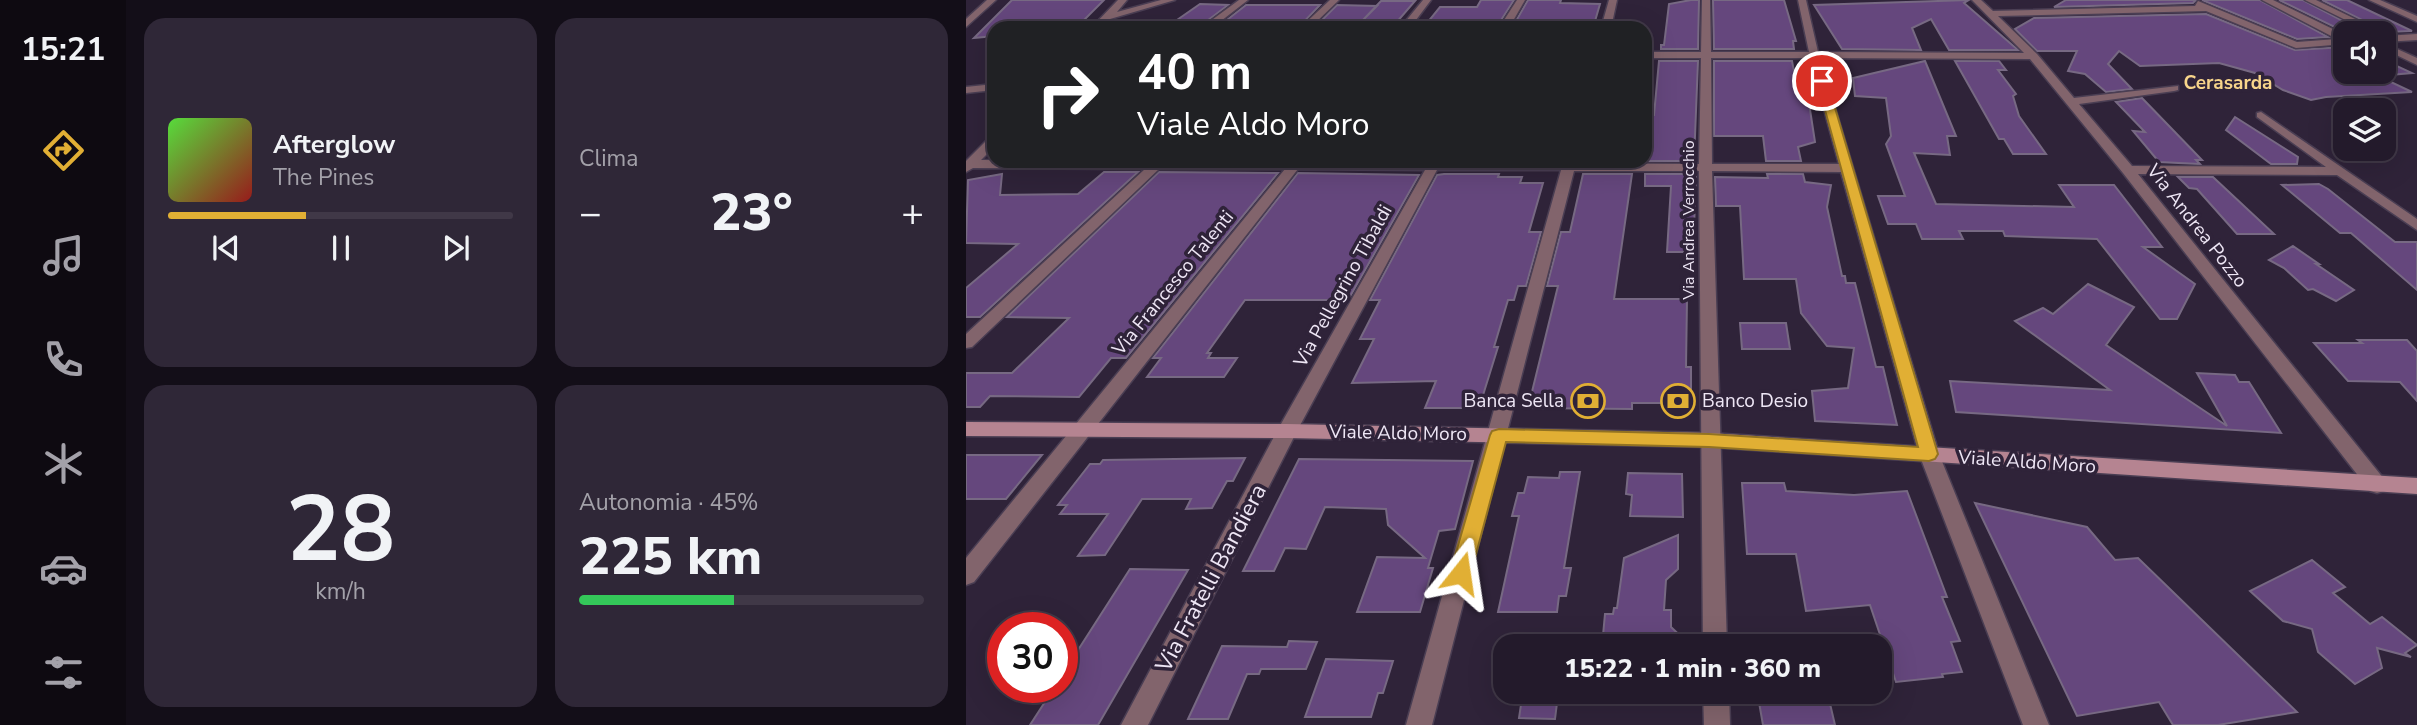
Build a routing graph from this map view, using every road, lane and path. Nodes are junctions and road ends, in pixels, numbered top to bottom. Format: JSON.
{"nodes":[{"id":1,"x":992,"y":0,"type":"edge"},
{"id":2,"x":1123,"y":0,"type":"edge"},
{"id":3,"x":1171,"y":0,"type":"edge"},
{"id":4,"x":1244,"y":0,"type":"edge"},
{"id":5,"x":1335,"y":0,"type":"edge"},
{"id":6,"x":1427,"y":0,"type":"edge"},
{"id":7,"x":1521,"y":0,"type":"edge"},
{"id":8,"x":1613,"y":0,"type":"edge"},
{"id":9,"x":1706,"y":0,"type":"edge"},
{"id":10,"x":1801,"y":0,"type":"edge"},
{"id":11,"x":1976,"y":0,"type":"edge"},
{"id":12,"x":2189,"y":0,"type":"edge"},
{"id":13,"x":2266,"y":0,"type":"edge"},
{"id":14,"x":2309,"y":0,"type":"edge"},
{"id":15,"x":2373,"y":0,"type":"edge"},
{"id":16,"x":2390,"y":0,"type":"edge"},
{"id":17,"x":2207,"y":8,"type":"junction"},
{"id":18,"x":2417,"y":12,"type":"edge"},
{"id":19,"x":1990,"y":14,"type":"junction"},
{"id":20,"x":1107,"y":17,"type":"junction"},
{"id":21,"x":2417,"y":19,"type":"edge"},
{"id":22,"x":1103,"y":21,"type":"edge"},
{"id":23,"x":1216,"y":21,"type":"edge"},
{"id":24,"x":1312,"y":21,"type":"edge"},
{"id":25,"x":1410,"y":21,"type":"edge"},
{"id":26,"x":1508,"y":21,"type":"edge"},
{"id":27,"x":1608,"y":21,"type":"edge"},
{"id":28,"x":2350,"y":21,"type":"edge"},
{"id":29,"x":966,"y":24,"type":"edge"},
{"id":30,"x":2333,"y":34,"type":"edge"},
{"id":31,"x":2417,"y":37,"type":"edge"},
{"id":32,"x":2396,"y":38,"type":"edge"},
{"id":33,"x":2333,"y":41,"type":"edge"},
{"id":34,"x":2396,"y":47,"type":"edge"},
{"id":35,"x":1652,"y":55,"type":"edge"},
{"id":36,"x":1707,"y":55,"type":"junction"},
{"id":37,"x":1814,"y":55,"type":"junction"},
{"id":38,"x":2033,"y":56,"type":"junction"},
{"id":39,"x":2417,"y":62,"type":"edge"},
{"id":40,"x":987,"y":88,"type":"edge"},
{"id":41,"x":2174,"y":88,"type":"dead end"},
{"id":42,"x":966,"y":90,"type":"edge"},
{"id":43,"x":2071,"y":102,"type":"junction"},
{"id":44,"x":2261,"y":115,"type":"dead end"},
{"id":45,"x":987,"y":147,"type":"edge"},
{"id":46,"x":969,"y":166,"type":"edge"},
{"id":47,"x":987,"y":166,"type":"edge"},
{"id":48,"x":1652,"y":166,"type":"edge"},
{"id":49,"x":1847,"y":167,"type":"junction"},
{"id":50,"x":1153,"y":168,"type":"edge"},
{"id":51,"x":1292,"y":168,"type":"edge"},
{"id":52,"x":1432,"y":168,"type":"edge"},
{"id":53,"x":1568,"y":168,"type":"edge"},
{"id":54,"x":1705,"y":168,"type":"junction"},
{"id":55,"x":2128,"y":170,"type":"junction"},
{"id":56,"x":2341,"y":171,"type":"junction"},
{"id":57,"x":2417,"y":226,"type":"edge"},
{"id":58,"x":966,"y":343,"type":"edge"},
{"id":59,"x":966,"y":429,"type":"edge"},
{"id":60,"x":1081,"y":430,"type":"junction"},
{"id":61,"x":1287,"y":431,"type":"junction"},
{"id":62,"x":1499,"y":435,"type":"junction"},
{"id":63,"x":1709,"y":440,"type":"junction"},
{"id":64,"x":1929,"y":454,"type":"junction"},
{"id":65,"x":2377,"y":485,"type":"junction"},
{"id":66,"x":2417,"y":486,"type":"edge"},
{"id":67,"x":966,"y":575,"type":"edge"},
{"id":68,"x":1714,"y":634,"type":"edge"},
{"id":69,"x":1716,"y":704,"type":"edge"},
{"id":70,"x":1134,"y":725,"type":"edge"},
{"id":71,"x":1419,"y":725,"type":"edge"},
{"id":72,"x":1717,"y":725,"type":"edge"},
{"id":73,"x":2036,"y":725,"type":"edge"}],
"edges":[{"from":1,"to":29,"type":"street"},
{"from":2,"to":20,"type":"street"},
{"from":3,"to":20,"type":"street"},
{"from":4,"to":23,"type":"street"},
{"from":5,"to":24,"type":"street"},
{"from":6,"to":25,"type":"street"},
{"from":7,"to":26,"type":"street"},
{"from":8,"to":27,"type":"street"},
{"from":9,"to":36,"type":"street","name":"Via Andrea Verrocchio"},
{"from":10,"to":37,"type":"street"},
{"from":11,"to":19,"type":"street","name":"Via Andrea Pozzo"},
{"from":12,"to":17,"type":"street"},
{"from":13,"to":30,"type":"street"},
{"from":14,"to":28,"type":"street"},
{"from":15,"to":21,"type":"street"},
{"from":16,"to":18,"type":"street"},
{"from":17,"to":19,"type":"street"},
{"from":17,"to":33,"type":"street"},
{"from":19,"to":38,"type":"street","name":"Via Andrea Pozzo"},
{"from":20,"to":22,"type":"street"},
{"from":31,"to":32,"type":"street"},
{"from":34,"to":39,"type":"street"},
{"from":35,"to":36,"type":"street"},
{"from":36,"to":37,"type":"street"},
{"from":36,"to":54,"type":"street","name":"Via Andrea Verrocchio"},
{"from":37,"to":38,"type":"street"},
{"from":37,"to":49,"type":"street"},
{"from":38,"to":43,"type":"street","name":"Via Andrea Pozzo"},
{"from":40,"to":42,"type":"street"},
{"from":41,"to":43,"type":"street"},
{"from":43,"to":55,"type":"street","name":"Via Andrea Pozzo"},
{"from":44,"to":56,"type":"street"},
{"from":45,"to":46,"type":"street"},
{"from":46,"to":47,"type":"street"},
{"from":48,"to":54,"type":"street"},
{"from":49,"to":54,"type":"street"},
{"from":49,"to":64,"type":"street"},
{"from":50,"to":58,"type":"street"},
{"from":51,"to":60,"type":"street","name":"Via Francesco Talenti"},
{"from":52,"to":61,"type":"street","name":"Via Pellegrino Tibaldi"},
{"from":53,"to":62,"type":"street"},
{"from":54,"to":63,"type":"street","name":"Via Andrea Verrocchio"},
{"from":55,"to":56,"type":"street"},
{"from":55,"to":65,"type":"street","name":"Via Andrea Pozzo"},
{"from":56,"to":57,"type":"street"},
{"from":59,"to":60,"type":"main road","name":"Viale Aldo Moro"},
{"from":60,"to":61,"type":"main road","name":"Viale Aldo Moro"},
{"from":60,"to":67,"type":"street","name":"Via Francesco Talenti"},
{"from":61,"to":62,"type":"main road","name":"Viale Aldo Moro"},
{"from":61,"to":70,"type":"street","name":"Via Fratelli Bandiera"},
{"from":62,"to":63,"type":"main road","name":"Viale Aldo Moro"},
{"from":62,"to":71,"type":"street"},
{"from":63,"to":64,"type":"main road","name":"Viale Aldo Moro"},
{"from":63,"to":68,"type":"street","name":"Via Andrea Verrocchio"},
{"from":64,"to":65,"type":"main road","name":"Viale Aldo Moro"},
{"from":64,"to":73,"type":"street"},
{"from":65,"to":66,"type":"main road","name":"Viale Aldo Moro"},
{"from":69,"to":72,"type":"street"}]}
